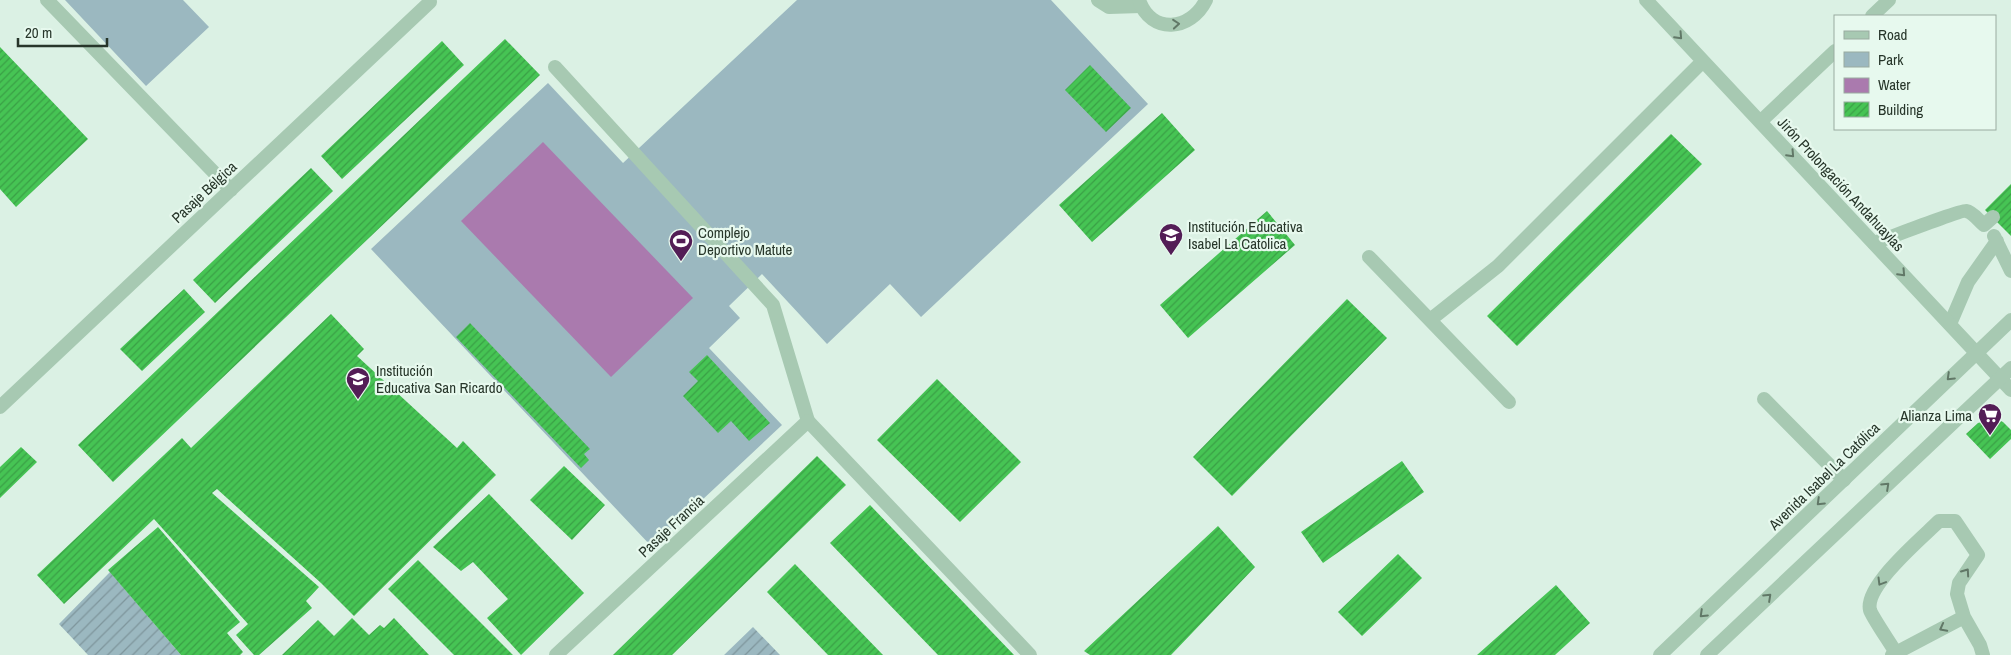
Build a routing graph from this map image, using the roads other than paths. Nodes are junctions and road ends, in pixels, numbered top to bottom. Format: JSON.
{"nodes":[{"id":1,"x":47,"y":0,"type":"edge"},
{"id":2,"x":1098,"y":0,"type":"edge"},
{"id":3,"x":1206,"y":0,"type":"edge"},
{"id":4,"x":1646,"y":0,"type":"edge"},
{"id":5,"x":1889,"y":0,"type":"edge"},
{"id":6,"x":431,"y":1,"type":"edge"},
{"id":7,"x":1140,"y":3,"type":"edge"},
{"id":8,"x":1873,"y":15,"type":"edge"},
{"id":9,"x":1834,"y":52,"type":"edge"},
{"id":10,"x":1703,"y":61,"type":"junction"},
{"id":11,"x":555,"y":67,"type":"dead end"},
{"id":12,"x":1760,"y":122,"type":"junction"},
{"id":13,"x":231,"y":190,"type":"junction"},
{"id":14,"x":1997,"y":241,"type":"junction"},
{"id":15,"x":1874,"y":244,"type":"junction"},
{"id":16,"x":1369,"y":257,"type":"dead end"},
{"id":17,"x":2011,"y":271,"type":"edge"},
{"id":18,"x":1430,"y":320,"type":"junction"},
{"id":19,"x":2011,"y":320,"type":"edge"},
{"id":20,"x":1950,"y":324,"type":"junction"},
{"id":21,"x":1976,"y":353,"type":"junction"},
{"id":22,"x":2011,"y":368,"type":"edge"},
{"id":23,"x":2000,"y":378,"type":"junction"},
{"id":24,"x":2011,"y":390,"type":"edge"},
{"id":25,"x":1764,"y":399,"type":"dead end"},
{"id":26,"x":1509,"y":402,"type":"dead end"},
{"id":27,"x":0,"y":407,"type":"edge"},
{"id":28,"x":808,"y":421,"type":"junction"},
{"id":29,"x":1844,"y":480,"type":"junction"},
{"id":30,"x":1964,"y":617,"type":"junction"},
{"id":31,"x":1894,"y":654,"type":"edge"},
{"id":32,"x":556,"y":655,"type":"edge"},
{"id":33,"x":1030,"y":655,"type":"edge"},
{"id":34,"x":1660,"y":655,"type":"edge"},
{"id":35,"x":1707,"y":655,"type":"edge"},
{"id":36,"x":1982,"y":655,"type":"edge"}],
"edges":[{"from":1,"to":13,"type":"street"},
{"from":2,"to":7,"type":"street"},
{"from":7,"to":3,"type":"street","one_way":true},
{"from":4,"to":10,"type":"street","name":"Jirón Prolongación Andahuaylas","one_way":true},
{"from":5,"to":8,"type":"street"},
{"from":6,"to":13,"type":"street","name":"Pasaje Bélgica"},
{"from":9,"to":12,"type":"street"},
{"from":10,"to":12,"type":"street","name":"Jirón Prolongación Andahuaylas"},
{"from":10,"to":18,"type":"street"},
{"from":11,"to":28,"type":"street"},
{"from":12,"to":15,"type":"street","name":"Jirón Prolongación Andahuaylas","one_way":true},
{"from":13,"to":27,"type":"street","name":"Pasaje Bélgica"},
{"from":14,"to":15,"type":"street"},
{"from":14,"to":17,"type":"street"},
{"from":14,"to":20,"type":"street"},
{"from":15,"to":20,"type":"street","name":"Jirón Prolongación Andahuaylas","one_way":true},
{"from":16,"to":18,"type":"street"},
{"from":18,"to":26,"type":"street"},
{"from":19,"to":21,"type":"street","name":"Avenida Isabel La Católica"},
{"from":20,"to":21,"type":"street","name":"Jirón Prolongación Andahuaylas"},
{"from":21,"to":23,"type":"street","name":"Jirón Prolongación Andahuaylas"},
{"from":21,"to":29,"type":"street","name":"Avenida Isabel La Católica","one_way":true},
{"from":22,"to":23,"type":"street"},
{"from":23,"to":24,"type":"street","name":"Jirón Prolongación Andahuaylas"},
{"from":35,"to":23,"type":"street","one_way":true},
{"from":25,"to":29,"type":"street"},
{"from":28,"to":32,"type":"street","name":"Pasaje Francia"},
{"from":28,"to":33,"type":"street"},
{"from":29,"to":34,"type":"street","name":"Avenida Isabel La Católica","one_way":true},
{"from":30,"to":31,"type":"street","one_way":true},
{"from":30,"to":31,"type":"street","one_way":true},
{"from":30,"to":36,"type":"street"}]}
